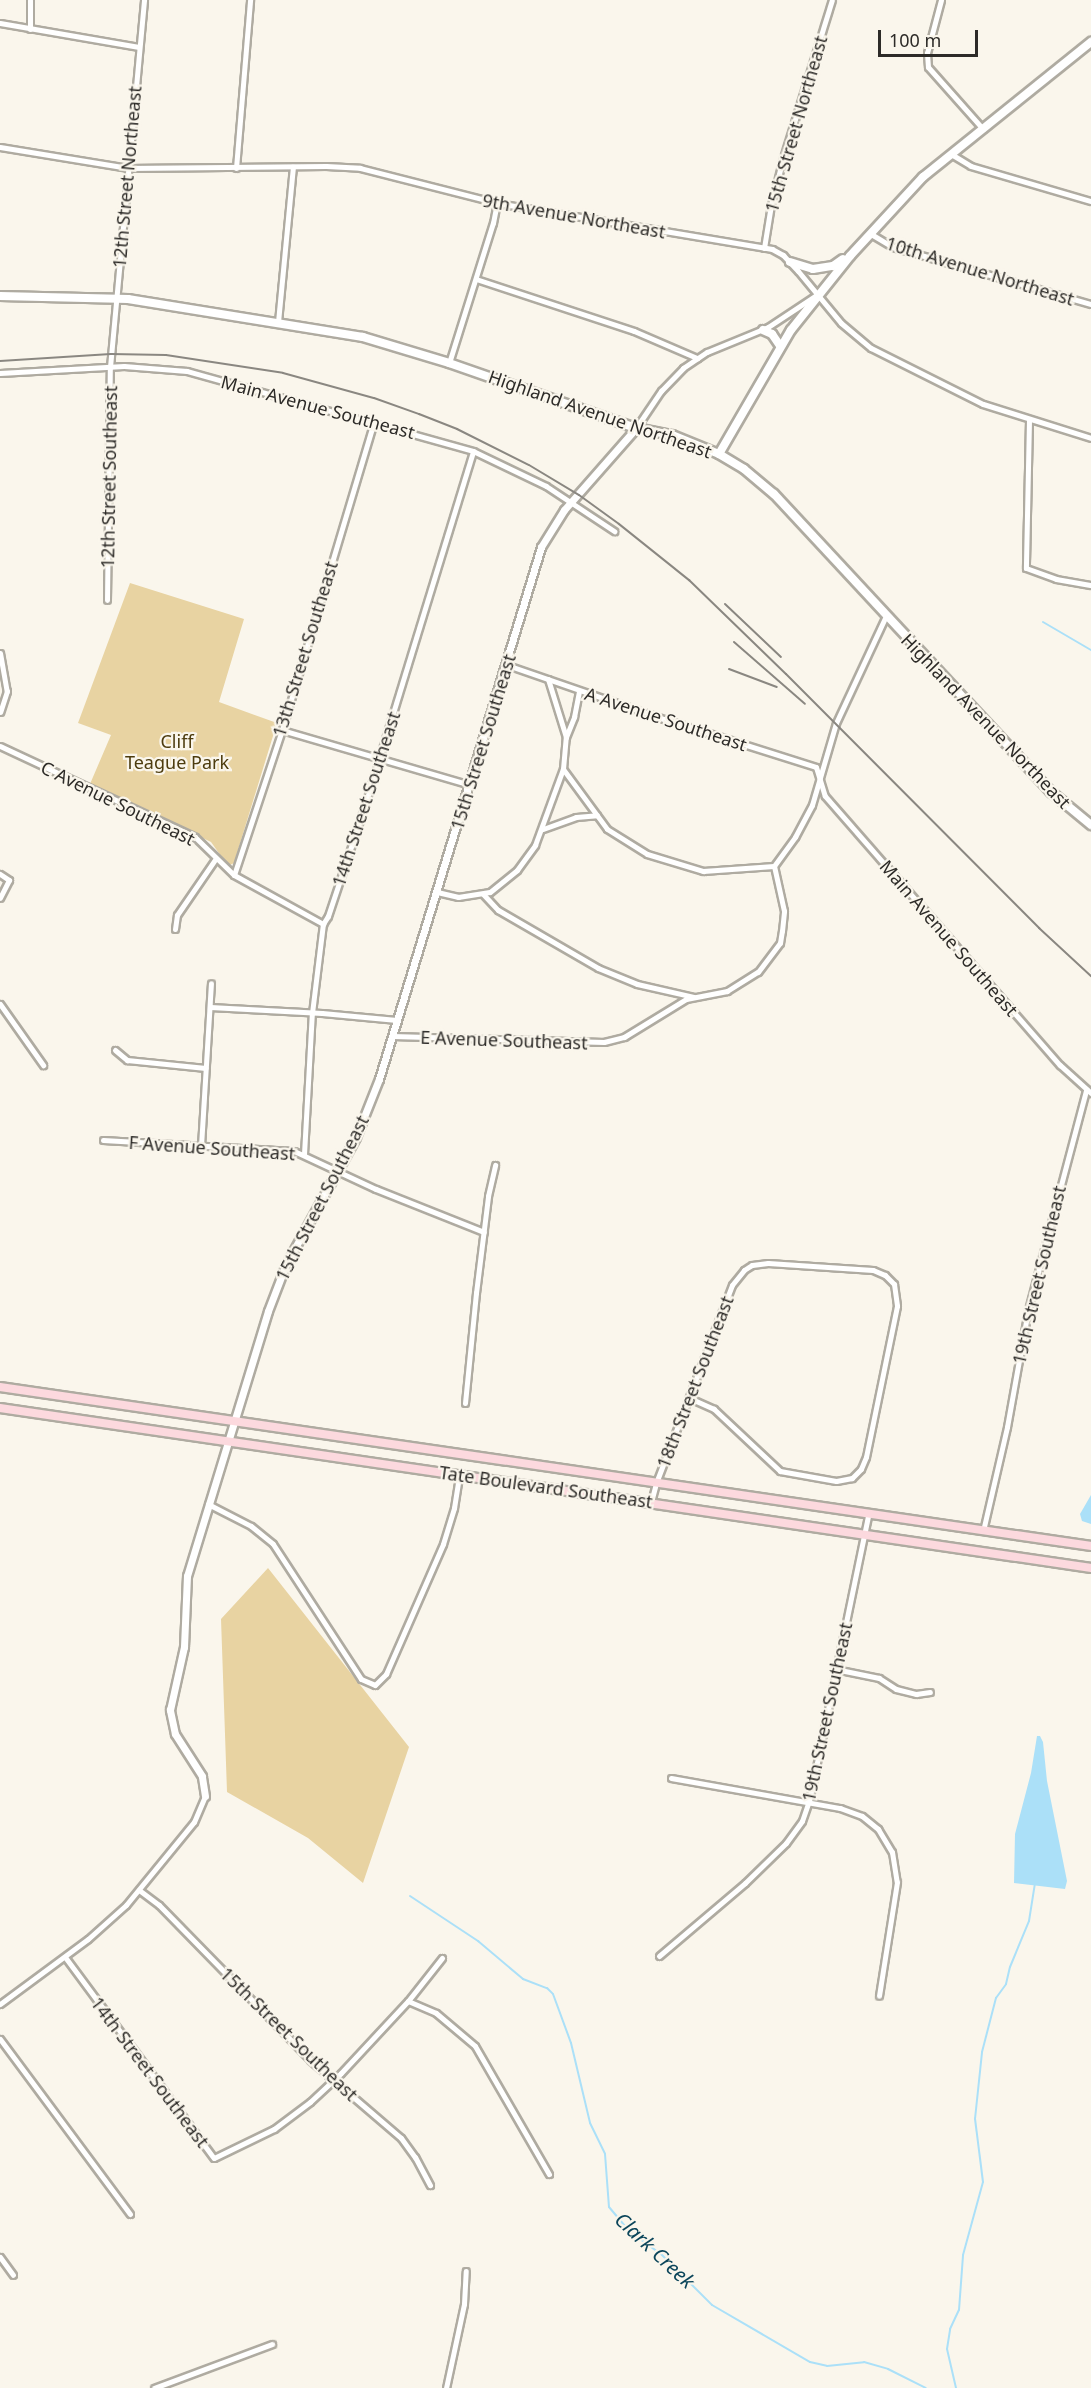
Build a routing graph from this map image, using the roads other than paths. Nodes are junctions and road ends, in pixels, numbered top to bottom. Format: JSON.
{"nodes":[{"id":1,"x":30,"y":0,"type":"edge"},
{"id":2,"x":144,"y":0,"type":"edge"},
{"id":3,"x":250,"y":0,"type":"edge"},
{"id":4,"x":832,"y":0,"type":"edge"},
{"id":5,"x":941,"y":0,"type":"edge"},
{"id":6,"x":0,"y":23,"type":"edge"},
{"id":7,"x":30,"y":29,"type":"junction"},
{"id":8,"x":1091,"y":42,"type":"edge"},
{"id":9,"x":139,"y":47,"type":"junction"},
{"id":10,"x":983,"y":129,"type":"junction"},
{"id":11,"x":0,"y":147,"type":"edge"},
{"id":12,"x":951,"y":154,"type":"junction"},
{"id":13,"x":293,"y":166,"type":"junction"},
{"id":14,"x":128,"y":168,"type":"junction"},
{"id":15,"x":236,"y":168,"type":"junction"},
{"id":16,"x":1091,"y":201,"type":"edge"},
{"id":17,"x":497,"y":203,"type":"junction"},
{"id":18,"x":871,"y":234,"type":"junction"},
{"id":19,"x":764,"y":248,"type":"junction"},
{"id":20,"x":850,"y":256,"type":"junction"},
{"id":21,"x":790,"y":262,"type":"junction"},
{"id":22,"x":476,"y":279,"type":"junction"},
{"id":23,"x":817,"y":295,"type":"junction"},
{"id":24,"x":0,"y":296,"type":"edge"},
{"id":25,"x":116,"y":298,"type":"junction"},
{"id":26,"x":1091,"y":304,"type":"edge"},
{"id":27,"x":278,"y":322,"type":"junction"},
{"id":28,"x":763,"y":330,"type":"junction"},
{"id":29,"x":780,"y":346,"type":"junction"},
{"id":30,"x":111,"y":354,"type":"joint"},
{"id":31,"x":697,"y":358,"type":"junction"},
{"id":32,"x":449,"y":363,"type":"junction"},
{"id":33,"x":110,"y":367,"type":"junction"},
{"id":34,"x":0,"y":373,"type":"edge"},
{"id":35,"x":1029,"y":420,"type":"junction"},
{"id":36,"x":374,"y":422,"type":"junction"},
{"id":37,"x":636,"y":428,"type":"junction"},
{"id":38,"x":1091,"y":438,"type":"edge"},
{"id":39,"x":473,"y":451,"type":"junction"},
{"id":40,"x":719,"y":454,"type":"junction"},
{"id":41,"x":570,"y":503,"type":"junction"},
{"id":42,"x":614,"y":531,"type":"dead end"},
{"id":43,"x":1091,"y":585,"type":"edge"},
{"id":44,"x":107,"y":600,"type":"dead end"},
{"id":45,"x":886,"y":616,"type":"junction"},
{"id":46,"x":0,"y":653,"type":"edge"},
{"id":47,"x":507,"y":665,"type":"junction"},
{"id":48,"x":548,"y":679,"type":"junction"},
{"id":49,"x":579,"y":691,"type":"junction"},
{"id":50,"x":0,"y":712,"type":"edge"},
{"id":51,"x":282,"y":730,"type":"junction"},
{"id":52,"x":566,"y":737,"type":"junction"},
{"id":53,"x":0,"y":746,"type":"edge"},
{"id":54,"x":378,"y":760,"type":"junction"},
{"id":55,"x":563,"y":769,"type":"junction"},
{"id":56,"x":820,"y":775,"type":"junction"},
{"id":57,"x":470,"y":785,"type":"junction"},
{"id":58,"x":597,"y":815,"type":"junction"},
{"id":59,"x":1091,"y":825,"type":"edge"},
{"id":60,"x":543,"y":829,"type":"junction"},
{"id":61,"x":216,"y":858,"type":"junction"},
{"id":62,"x":774,"y":866,"type":"junction"},
{"id":63,"x":0,"y":874,"type":"edge"},
{"id":64,"x":234,"y":875,"type":"junction"},
{"id":65,"x":437,"y":892,"type":"junction"},
{"id":66,"x":483,"y":894,"type":"junction"},
{"id":67,"x":0,"y":898,"type":"edge"},
{"id":68,"x":323,"y":924,"type":"junction"},
{"id":69,"x":175,"y":929,"type":"dead end"},
{"id":70,"x":211,"y":983,"type":"dead end"},
{"id":71,"x":695,"y":998,"type":"junction"},
{"id":72,"x":0,"y":1004,"type":"edge"},
{"id":73,"x":210,"y":1007,"type":"junction"},
{"id":74,"x":312,"y":1013,"type":"junction"},
{"id":75,"x":397,"y":1020,"type":"junction"},
{"id":76,"x":392,"y":1036,"type":"junction"},
{"id":77,"x":115,"y":1050,"type":"dead end"},
{"id":78,"x":43,"y":1065,"type":"dead end"},
{"id":79,"x":206,"y":1068,"type":"junction"},
{"id":80,"x":1089,"y":1091,"type":"edge"},
{"id":81,"x":103,"y":1140,"type":"dead end"},
{"id":82,"x":201,"y":1146,"type":"junction"},
{"id":83,"x":304,"y":1154,"type":"junction"},
{"id":84,"x":495,"y":1165,"type":"dead end"},
{"id":85,"x":339,"y":1171,"type":"junction"},
{"id":86,"x":484,"y":1232,"type":"junction"},
{"id":87,"x":0,"y":1387,"type":"edge"},
{"id":88,"x":689,"y":1398,"type":"junction"},
{"id":89,"x":465,"y":1402,"type":"dead end"},
{"id":90,"x":0,"y":1408,"type":"edge"},
{"id":91,"x":235,"y":1422,"type":"junction"},
{"id":92,"x":229,"y":1441,"type":"junction"},
{"id":93,"x":459,"y":1476,"type":"junction"},
{"id":94,"x":656,"y":1483,"type":"junction"},
{"id":95,"x":651,"y":1502,"type":"junction"},
{"id":96,"x":208,"y":1504,"type":"junction"},
{"id":97,"x":868,"y":1515,"type":"junction"},
{"id":98,"x":983,"y":1532,"type":"junction"},
{"id":99,"x":864,"y":1535,"type":"junction"},
{"id":100,"x":1091,"y":1546,"type":"edge"},
{"id":101,"x":1091,"y":1568,"type":"edge"},
{"id":102,"x":835,"y":1669,"type":"junction"},
{"id":103,"x":930,"y":1692,"type":"dead end"},
{"id":104,"x":671,"y":1778,"type":"dead end"},
{"id":105,"x":205,"y":1796,"type":"joint"},
{"id":106,"x":809,"y":1801,"type":"junction"},
{"id":107,"x":139,"y":1890,"type":"junction"},
{"id":108,"x":659,"y":1956,"type":"dead end"},
{"id":109,"x":65,"y":1957,"type":"junction"},
{"id":110,"x":442,"y":1958,"type":"dead end"},
{"id":111,"x":879,"y":1996,"type":"dead end"},
{"id":112,"x":408,"y":2001,"type":"junction"},
{"id":113,"x":0,"y":2004,"type":"edge"},
{"id":114,"x":0,"y":2039,"type":"edge"},
{"id":115,"x":332,"y":2080,"type":"junction"},
{"id":116,"x":549,"y":2174,"type":"dead end"},
{"id":117,"x":430,"y":2185,"type":"dead end"},
{"id":118,"x":130,"y":2214,"type":"dead end"},
{"id":119,"x":0,"y":2257,"type":"edge"},
{"id":120,"x":466,"y":2271,"type":"dead end"},
{"id":121,"x":13,"y":2275,"type":"dead end"},
{"id":122,"x":272,"y":2344,"type":"dead end"},
{"id":123,"x":154,"y":2388,"type":"edge"},
{"id":124,"x":446,"y":2388,"type":"edge"}],
"edges":[{"from":1,"to":7,"type":"street"},
{"from":2,"to":9,"type":"street","name":"12th Street Northeast"},
{"from":3,"to":15,"type":"street"},
{"from":4,"to":19,"type":"street","name":"15th Street Northeast"},
{"from":5,"to":10,"type":"street"},
{"from":6,"to":7,"type":"street"},
{"from":7,"to":9,"type":"street"},
{"from":8,"to":10,"type":"main road"},
{"from":9,"to":14,"type":"street","name":"12th Street Northeast"},
{"from":10,"to":12,"type":"main road"},
{"from":11,"to":14,"type":"street","name":"9th Avenue Northeast"},
{"from":12,"to":16,"type":"street"},
{"from":12,"to":18,"type":"main road"},
{"from":13,"to":15,"type":"street","name":"9th Avenue Northeast"},
{"from":13,"to":17,"type":"street","name":"9th Avenue Northeast"},
{"from":13,"to":27,"type":"street"},
{"from":14,"to":15,"type":"street","name":"9th Avenue Northeast"},
{"from":14,"to":25,"type":"street","name":"12th Street Northeast"},
{"from":17,"to":19,"type":"street","name":"9th Avenue Northeast"},
{"from":17,"to":22,"type":"street"},
{"from":18,"to":20,"type":"main road"},
{"from":18,"to":26,"type":"street","name":"10th Avenue Northeast"},
{"from":19,"to":21,"type":"street","name":"9th Avenue Northeast"},
{"from":20,"to":21,"type":"main road"},
{"from":20,"to":23,"type":"main road"},
{"from":21,"to":23,"type":"street","name":"9th Avenue Northeast"},
{"from":22,"to":31,"type":"street"},
{"from":22,"to":32,"type":"street"},
{"from":23,"to":28,"type":"street"},
{"from":23,"to":29,"type":"main road"},
{"from":23,"to":35,"type":"street","name":"9th Avenue Northeast"},
{"from":24,"to":25,"type":"main road","name":"Highland Avenue Northeast"},
{"from":25,"to":27,"type":"main road","name":"Highland Avenue Northeast"},
{"from":25,"to":30,"type":"street","name":"12th Street Northeast"},
{"from":27,"to":32,"type":"main road","name":"Highland Avenue Northeast"},
{"from":28,"to":29,"type":"main road"},
{"from":28,"to":31,"type":"street"},
{"from":29,"to":40,"type":"main road"},
{"from":30,"to":33,"type":"street","name":"12th Street Southeast"},
{"from":31,"to":37,"type":"street"},
{"from":32,"to":37,"type":"main road","name":"Highland Avenue Northeast"},
{"from":33,"to":34,"type":"street","name":"Main Avenue Southeast"},
{"from":33,"to":36,"type":"street","name":"Main Avenue Southeast"},
{"from":33,"to":44,"type":"street","name":"12th Street Southeast"},
{"from":35,"to":38,"type":"street","name":"9th Avenue Northeast"},
{"from":35,"to":43,"type":"street"},
{"from":36,"to":39,"type":"street","name":"Main Avenue Southeast"},
{"from":36,"to":51,"type":"street","name":"13th Street Southeast"},
{"from":37,"to":40,"type":"main road","name":"Highland Avenue Northeast"},
{"from":37,"to":41,"type":"street"},
{"from":39,"to":41,"type":"street","name":"Main Avenue Southeast"},
{"from":39,"to":54,"type":"street","name":"14th Street Southeast"},
{"from":40,"to":45,"type":"main road","name":"Highland Avenue Northeast"},
{"from":41,"to":42,"type":"street","name":"Main Avenue Southeast"},
{"from":41,"to":47,"type":"street","name":"15th Street Southeast"},
{"from":45,"to":56,"type":"street"},
{"from":45,"to":59,"type":"main road","name":"Highland Avenue Northeast"},
{"from":46,"to":50,"type":"street"},
{"from":47,"to":48,"type":"street","name":"A Avenue Southeast"},
{"from":47,"to":57,"type":"street","name":"15th Street Southeast"},
{"from":48,"to":49,"type":"street","name":"A Avenue Southeast"},
{"from":48,"to":52,"type":"street"},
{"from":49,"to":52,"type":"street"},
{"from":49,"to":56,"type":"street","name":"A Avenue Southeast"},
{"from":51,"to":54,"type":"street"},
{"from":51,"to":64,"type":"street","name":"13th Street Southeast"},
{"from":52,"to":55,"type":"street"},
{"from":53,"to":61,"type":"street","name":"C Avenue Southeast"},
{"from":54,"to":57,"type":"street"},
{"from":54,"to":68,"type":"street","name":"14th Street Southeast"},
{"from":55,"to":58,"type":"street"},
{"from":55,"to":60,"type":"street"},
{"from":56,"to":62,"type":"street"},
{"from":56,"to":80,"type":"street","name":"Main Avenue Southeast"},
{"from":57,"to":65,"type":"street","name":"15th Street Southeast"},
{"from":58,"to":60,"type":"street"},
{"from":58,"to":62,"type":"street"},
{"from":60,"to":66,"type":"street"},
{"from":61,"to":64,"type":"street","name":"C Avenue Southeast"},
{"from":61,"to":69,"type":"street"},
{"from":62,"to":71,"type":"street"},
{"from":63,"to":67,"type":"street"},
{"from":64,"to":68,"type":"street","name":"C Avenue Southeast"},
{"from":65,"to":66,"type":"street"},
{"from":65,"to":75,"type":"street","name":"15th Street Southeast"},
{"from":66,"to":71,"type":"street"},
{"from":68,"to":74,"type":"street","name":"14th Street Southeast"},
{"from":70,"to":73,"type":"street"},
{"from":71,"to":76,"type":"street","name":"E Avenue Southeast"},
{"from":72,"to":78,"type":"street"},
{"from":73,"to":74,"type":"street","name":"E Avenue Southeast"},
{"from":73,"to":79,"type":"street"},
{"from":74,"to":75,"type":"street","name":"E Avenue Southeast"},
{"from":74,"to":83,"type":"street","name":"14th Street Southeast"},
{"from":75,"to":76,"type":"street","name":"15th Street Southeast"},
{"from":76,"to":85,"type":"street","name":"15th Street Southeast"},
{"from":77,"to":79,"type":"street"},
{"from":79,"to":82,"type":"street"},
{"from":80,"to":98,"type":"street","name":"19th Street Southeast"},
{"from":81,"to":82,"type":"street","name":"F Avenue Southeast"},
{"from":82,"to":83,"type":"street","name":"F Avenue Southeast"},
{"from":83,"to":85,"type":"street","name":"F Avenue Southeast"},
{"from":84,"to":86,"type":"street"},
{"from":85,"to":86,"type":"street","name":"F Avenue Southeast"},
{"from":85,"to":91,"type":"street","name":"15th Street Southeast"},
{"from":86,"to":89,"type":"street"},
{"from":87,"to":91,"type":"main road","name":"Tate Boulevard Southeast"},
{"from":88,"to":88,"type":"street","name":"18th Street Southeast"},
{"from":88,"to":94,"type":"street","name":"18th Street Southeast"},
{"from":90,"to":92,"type":"main road","name":"Tate Boulevard Southeast"},
{"from":91,"to":92,"type":"street","name":"15th Street Southeast"},
{"from":91,"to":94,"type":"main road","name":"Tate Boulevard Southeast"},
{"from":92,"to":93,"type":"main road","name":"Tate Boulevard Southeast"},
{"from":92,"to":96,"type":"street","name":"15th Street Southeast"},
{"from":93,"to":95,"type":"main road","name":"Tate Boulevard Southeast"},
{"from":93,"to":96,"type":"street"},
{"from":94,"to":95,"type":"street","name":"18th Street Southeast"},
{"from":94,"to":97,"type":"main road","name":"Tate Boulevard Southeast"},
{"from":95,"to":99,"type":"main road","name":"Tate Boulevard Southeast"},
{"from":96,"to":105,"type":"street","name":"15th Street Southeast"},
{"from":97,"to":98,"type":"main road","name":"Tate Boulevard Southeast"},
{"from":97,"to":99,"type":"street","name":"19th Street Southeast"},
{"from":98,"to":100,"type":"main road","name":"Tate Boulevard Southeast"},
{"from":99,"to":101,"type":"main road","name":"Tate Boulevard Southeast"},
{"from":99,"to":102,"type":"street","name":"19th Street Southeast"},
{"from":102,"to":103,"type":"street"},
{"from":102,"to":106,"type":"street","name":"19th Street Southeast"},
{"from":104,"to":106,"type":"street"},
{"from":105,"to":107,"type":"street"},
{"from":106,"to":108,"type":"street","name":"19th Street Southeast"},
{"from":106,"to":111,"type":"street"},
{"from":107,"to":109,"type":"street"},
{"from":107,"to":115,"type":"street","name":"15th Street Southeast"},
{"from":109,"to":113,"type":"street"},
{"from":109,"to":115,"type":"street","name":"14th Street Southeast"},
{"from":110,"to":112,"type":"street"},
{"from":112,"to":115,"type":"street"},
{"from":112,"to":116,"type":"street"},
{"from":114,"to":118,"type":"street"},
{"from":115,"to":117,"type":"street","name":"15th Street Southeast"},
{"from":119,"to":121,"type":"street"},
{"from":120,"to":124,"type":"street"},
{"from":122,"to":123,"type":"street"}]}
